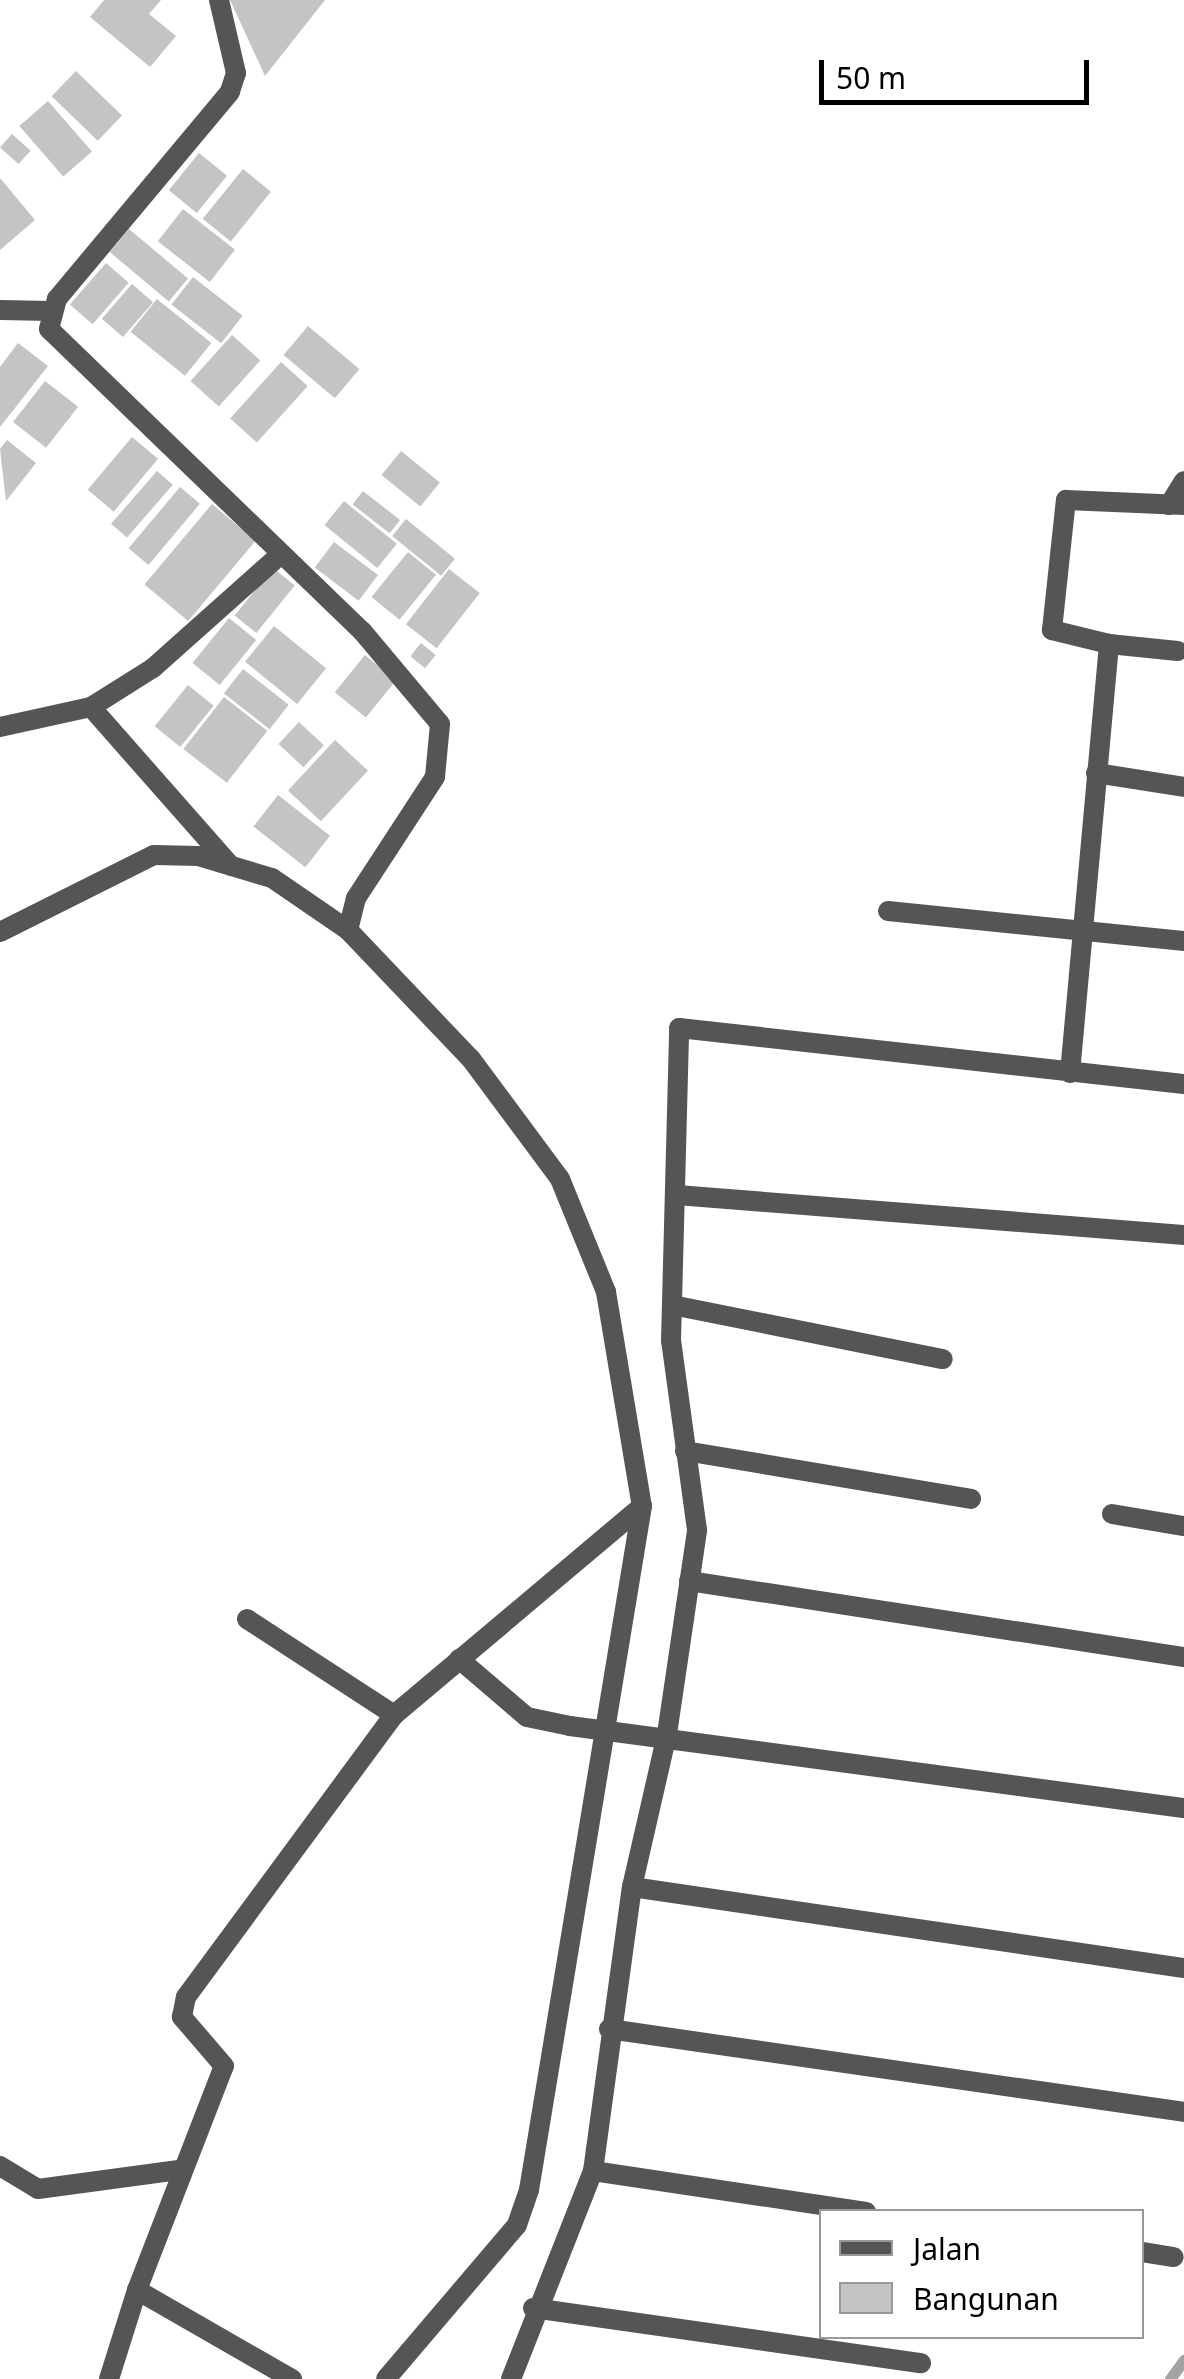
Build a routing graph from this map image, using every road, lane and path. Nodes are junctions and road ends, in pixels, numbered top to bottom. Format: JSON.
{"nodes":[{"id":1,"x":219,"y":0,"type":"edge"},
{"id":2,"x":0,"y":310,"type":"edge"},
{"id":3,"x":51,"y":311,"type":"junction"},
{"id":4,"x":1184,"y":481,"type":"edge"},
{"id":5,"x":1176,"y":505,"type":"edge"},
{"id":6,"x":280,"y":555,"type":"junction"},
{"id":7,"x":1109,"y":644,"type":"junction"},
{"id":8,"x":1178,"y":651,"type":"dead end"},
{"id":9,"x":92,"y":707,"type":"junction"},
{"id":10,"x":0,"y":727,"type":"edge"},
{"id":11,"x":1096,"y":772,"type":"junction"},
{"id":12,"x":1184,"y":787,"type":"edge"},
{"id":13,"x":230,"y":866,"type":"junction"},
{"id":14,"x":888,"y":911,"type":"dead end"},
{"id":15,"x":1082,"y":929,"type":"junction"},
{"id":16,"x":348,"y":930,"type":"junction"},
{"id":17,"x":0,"y":932,"type":"edge"},
{"id":18,"x":1184,"y":942,"type":"edge"},
{"id":19,"x":1070,"y":1073,"type":"junction"},
{"id":20,"x":1184,"y":1084,"type":"edge"},
{"id":21,"x":677,"y":1195,"type":"junction"},
{"id":22,"x":1184,"y":1236,"type":"edge"},
{"id":23,"x":672,"y":1305,"type":"junction"},
{"id":24,"x":943,"y":1359,"type":"dead end"},
{"id":25,"x":686,"y":1450,"type":"junction"},
{"id":26,"x":971,"y":1499,"type":"dead end"},
{"id":27,"x":642,"y":1506,"type":"junction"},
{"id":28,"x":1112,"y":1514,"type":"dead end"},
{"id":29,"x":1184,"y":1526,"type":"edge"},
{"id":30,"x":690,"y":1581,"type":"junction"},
{"id":31,"x":247,"y":1618,"type":"dead end"},
{"id":32,"x":1184,"y":1657,"type":"edge"},
{"id":33,"x":459,"y":1659,"type":"junction"},
{"id":34,"x":394,"y":1715,"type":"junction"},
{"id":35,"x":608,"y":1726,"type":"junction"},
{"id":36,"x":667,"y":1734,"type":"junction"},
{"id":37,"x":1184,"y":1808,"type":"edge"},
{"id":38,"x":632,"y":1886,"type":"junction"},
{"id":39,"x":1184,"y":1968,"type":"edge"},
{"id":40,"x":609,"y":2029,"type":"junction"},
{"id":41,"x":1184,"y":2112,"type":"edge"},
{"id":42,"x":0,"y":2166,"type":"edge"},
{"id":43,"x":180,"y":2170,"type":"junction"},
{"id":44,"x":593,"y":2171,"type":"junction"},
{"id":45,"x":846,"y":2209,"type":"edge"},
{"id":46,"x":1144,"y":2252,"type":"edge"},
{"id":47,"x":1174,"y":2257,"type":"dead end"},
{"id":48,"x":137,"y":2290,"type":"junction"},
{"id":49,"x":533,"y":2308,"type":"junction"},
{"id":50,"x":921,"y":2363,"type":"dead end"},
{"id":51,"x":109,"y":2379,"type":"edge"},
{"id":52,"x":292,"y":2379,"type":"edge"},
{"id":53,"x":386,"y":2379,"type":"edge"},
{"id":54,"x":511,"y":2379,"type":"edge"}],
"edges":[{"from":1,"to":3,"type":"street"},
{"from":2,"to":3,"type":"street"},
{"from":3,"to":6,"type":"street"},
{"from":4,"to":5,"type":"street"},
{"from":5,"to":7,"type":"street"},
{"from":6,"to":9,"type":"street"},
{"from":6,"to":16,"type":"street"},
{"from":7,"to":8,"type":"street"},
{"from":7,"to":11,"type":"street"},
{"from":9,"to":10,"type":"street"},
{"from":9,"to":13,"type":"street"},
{"from":11,"to":12,"type":"street"},
{"from":11,"to":15,"type":"street"},
{"from":13,"to":16,"type":"street"},
{"from":13,"to":17,"type":"street"},
{"from":14,"to":15,"type":"street"},
{"from":15,"to":18,"type":"street"},
{"from":15,"to":19,"type":"street"},
{"from":16,"to":27,"type":"street"},
{"from":19,"to":20,"type":"street"},
{"from":19,"to":21,"type":"street"},
{"from":21,"to":22,"type":"street"},
{"from":21,"to":23,"type":"street"},
{"from":23,"to":24,"type":"street"},
{"from":23,"to":25,"type":"street"},
{"from":25,"to":26,"type":"street"},
{"from":25,"to":30,"type":"street"},
{"from":27,"to":33,"type":"street"},
{"from":27,"to":35,"type":"street"},
{"from":28,"to":29,"type":"street"},
{"from":30,"to":32,"type":"street"},
{"from":30,"to":36,"type":"street"},
{"from":31,"to":34,"type":"street"},
{"from":33,"to":34,"type":"street"},
{"from":33,"to":35,"type":"street"},
{"from":34,"to":43,"type":"street"},
{"from":35,"to":36,"type":"street"},
{"from":35,"to":53,"type":"street"},
{"from":36,"to":37,"type":"street"},
{"from":36,"to":38,"type":"street"},
{"from":38,"to":39,"type":"street"},
{"from":38,"to":40,"type":"street"},
{"from":40,"to":41,"type":"street"},
{"from":40,"to":44,"type":"street"},
{"from":42,"to":43,"type":"street"},
{"from":43,"to":48,"type":"street"},
{"from":44,"to":45,"type":"street"},
{"from":44,"to":49,"type":"street"},
{"from":46,"to":47,"type":"street"},
{"from":48,"to":51,"type":"street"},
{"from":48,"to":52,"type":"street"},
{"from":49,"to":50,"type":"street"},
{"from":49,"to":54,"type":"street"}]}
